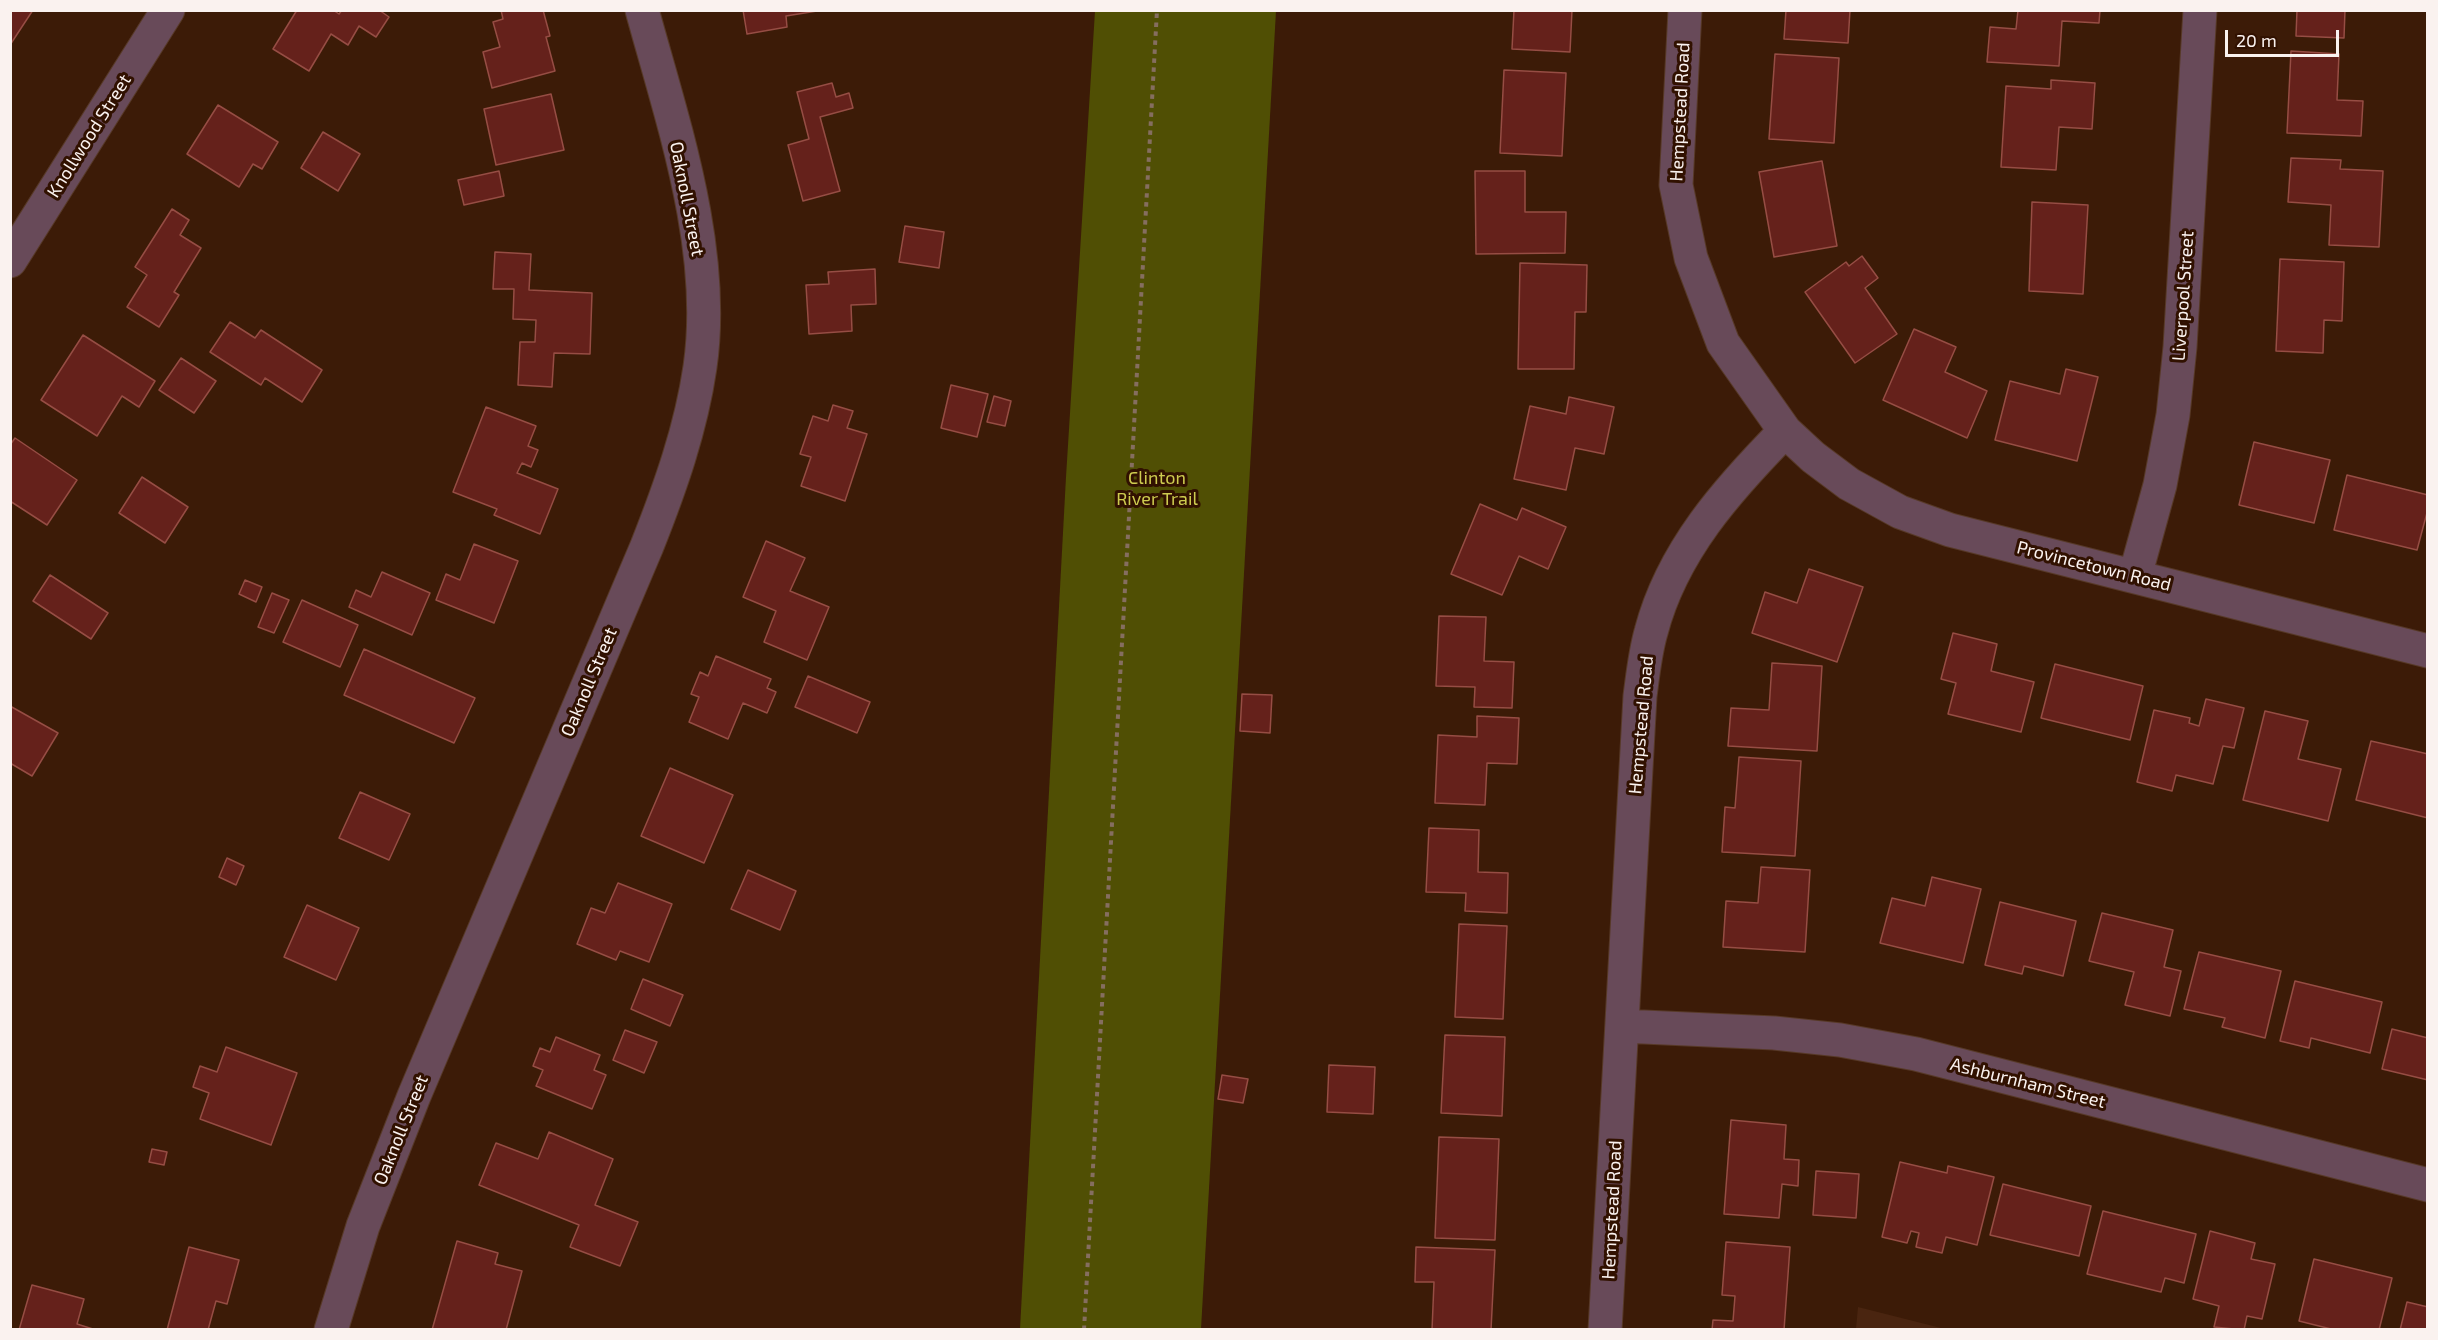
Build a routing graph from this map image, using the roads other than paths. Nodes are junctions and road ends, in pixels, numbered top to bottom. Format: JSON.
{"nodes":[{"id":1,"x":168,"y":10,"type":"edge"},
{"id":2,"x":642,"y":10,"type":"edge"},
{"id":3,"x":1685,"y":10,"type":"edge"},
{"id":4,"x":2200,"y":10,"type":"edge"},
{"id":5,"x":10,"y":261,"type":"edge"},
{"id":6,"x":1785,"y":431,"type":"junction"},
{"id":7,"x":2135,"y":576,"type":"junction"},
{"id":8,"x":2427,"y":651,"type":"edge"},
{"id":9,"x":1622,"y":1026,"type":"junction"},
{"id":10,"x":2427,"y":1185,"type":"edge"},
{"id":11,"x":331,"y":1329,"type":"edge"},
{"id":12,"x":1605,"y":1329,"type":"edge"}],
"edges":[{"from":1,"to":5,"type":"street","name":"Knollwood Street"},
{"from":2,"to":11,"type":"street","name":"Oaknoll Street"},
{"from":3,"to":6,"type":"street","name":"Hempstead Road"},
{"from":4,"to":7,"type":"street","name":"Liverpool Street"},
{"from":6,"to":7,"type":"street","name":"Provincetown Road"},
{"from":6,"to":9,"type":"street","name":"Hempstead Road"},
{"from":7,"to":8,"type":"street","name":"Provincetown Road"},
{"from":9,"to":10,"type":"street","name":"Ashburnham Street"},
{"from":9,"to":12,"type":"street","name":"Hempstead Road"}]}
